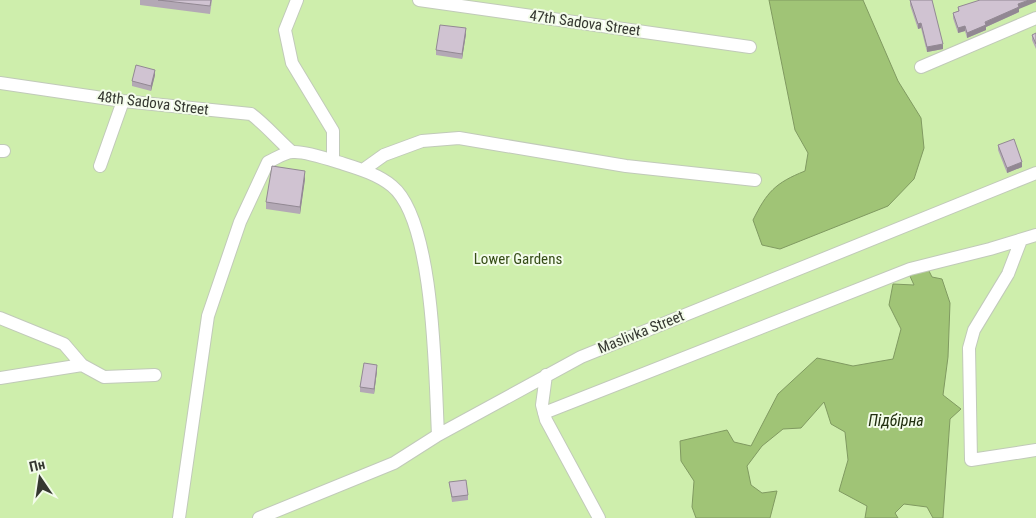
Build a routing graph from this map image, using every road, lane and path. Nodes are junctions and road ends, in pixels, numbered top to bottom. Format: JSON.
{"nodes":[{"id":1,"x":297,"y":0,"type":"edge"},
{"id":2,"x":419,"y":0,"type":"edge"},
{"id":3,"x":1036,"y":18,"type":"edge"},
{"id":4,"x":750,"y":46,"type":"dead end"},
{"id":5,"x":921,"y":67,"type":"dead end"},
{"id":6,"x":0,"y":83,"type":"edge"},
{"id":7,"x":123,"y":101,"type":"junction"},
{"id":8,"x":292,"y":152,"type":"junction"},
{"id":9,"x":333,"y":160,"type":"junction"},
{"id":10,"x":100,"y":166,"type":"dead end"},
{"id":11,"x":362,"y":170,"type":"junction"},
{"id":12,"x":1036,"y":173,"type":"edge"},
{"id":13,"x":755,"y":180,"type":"dead end"},
{"id":14,"x":1036,"y":235,"type":"edge"},
{"id":15,"x":1021,"y":240,"type":"junction"},
{"id":16,"x":0,"y":318,"type":"edge"},
{"id":17,"x":82,"y":365,"type":"junction"},
{"id":18,"x":155,"y":375,"type":"dead end"},
{"id":19,"x":546,"y":375,"type":"junction"},
{"id":20,"x":0,"y":378,"type":"edge"},
{"id":21,"x":544,"y":413,"type":"junction"},
{"id":22,"x":438,"y":435,"type":"junction"},
{"id":23,"x":1036,"y":450,"type":"edge"},
{"id":24,"x":179,"y":518,"type":"edge"},
{"id":25,"x":259,"y":518,"type":"edge"},
{"id":26,"x":599,"y":518,"type":"edge"}],
"edges":[{"from":1,"to":9,"type":"street"},
{"from":2,"to":4,"type":"street","name":"47th Sadova Street"},
{"from":3,"to":5,"type":"street"},
{"from":6,"to":7,"type":"street","name":"48th Sadova Street"},
{"from":7,"to":8,"type":"street","name":"48th Sadova Street"},
{"from":7,"to":10,"type":"street"},
{"from":8,"to":9,"type":"street"},
{"from":8,"to":24,"type":"street"},
{"from":9,"to":11,"type":"street"},
{"from":11,"to":13,"type":"street"},
{"from":11,"to":22,"type":"street"},
{"from":12,"to":19,"type":"street","name":"Maslivka Street"},
{"from":14,"to":15,"type":"street"},
{"from":15,"to":21,"type":"street"},
{"from":15,"to":23,"type":"street"},
{"from":16,"to":17,"type":"street"},
{"from":17,"to":18,"type":"street"},
{"from":17,"to":20,"type":"street"},
{"from":19,"to":21,"type":"street"},
{"from":19,"to":22,"type":"street","name":"Maslivka Street"},
{"from":21,"to":26,"type":"street"},
{"from":22,"to":25,"type":"street","name":"Maslivka Street"}]}
